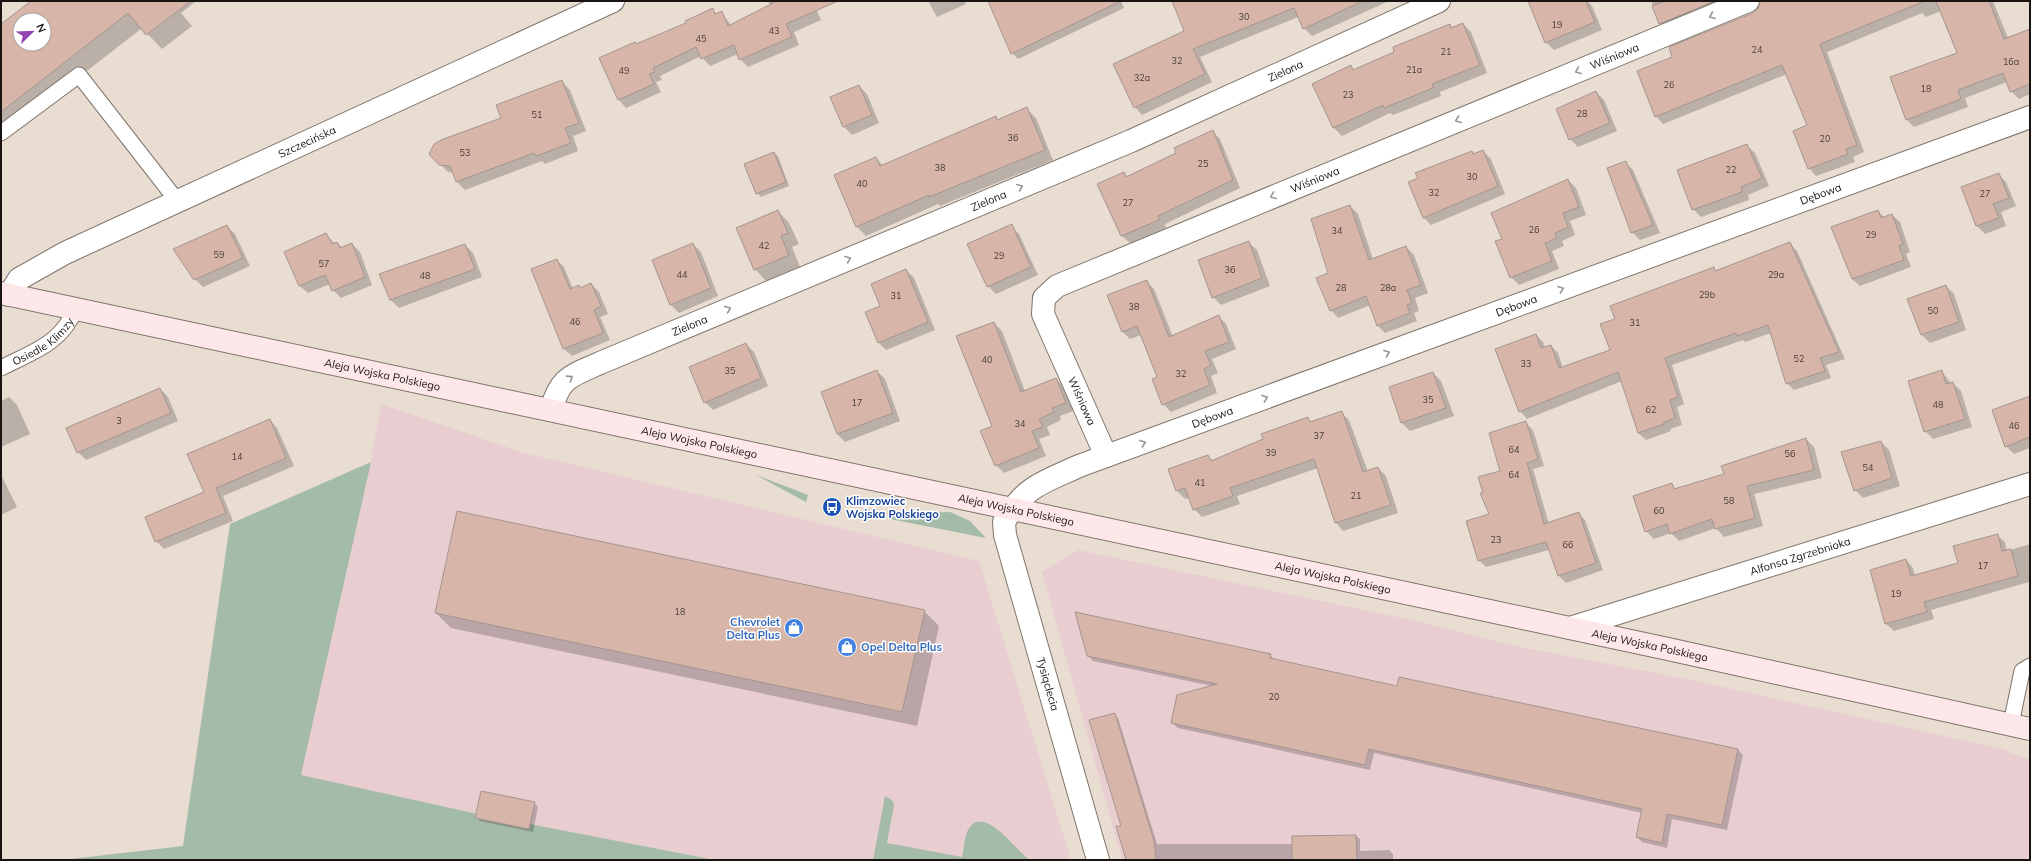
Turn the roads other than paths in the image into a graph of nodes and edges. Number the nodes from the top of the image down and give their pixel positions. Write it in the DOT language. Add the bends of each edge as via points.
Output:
graph roads {
  1 [pos="613,1"];
  2 [pos="1439,1"];
  3 [pos="1748,1"];
  4 [pos="2030,117"];
  5 [pos="1,133"];
  6 [pos="178,202"];
  7 [pos="5,294"];
  8 [pos="76,308"];
  9 [pos="1,368"];
  10 [pos="551,410"];
  11 [pos="1106,456"];
  12 [pos="2030,484"];
  13 [pos="1012,509"];
  14 [pos="1570,628"];
  15 [pos="2030,666"];
  16 [pos="2020,727"];
  17 [pos="1098,860"];
  1 -- 6 [label="street, Szczecińska"];
  10 -- 2 [label="street, Zielona, one-way" via="555,394 566,380 600,363 1131,141"];
  3 -- 11 [label="street, Wiśniowa, one-way" via="1057,286 1044,298 1043,314"];
  11 -- 4 [label="street, Dębowa, one-way"];
  5 -- 6 [label="lane" via="79,75"];
  6 -- 7 [label="street, Szczecińska" via="46,263 19,279"];
  7 -- 8 [label="main road, Aleja Wojska Polskiego"];
  8 -- 9 [label="lane, Osiedle Klimzy" via="70,323 54,339"];
  8 -- 10 [label="main road, Aleja Wojska Polskiego"];
  10 -- 13 [label="main road, Aleja Wojska Polskiego"];
  11 -- 13 [label="street, Dębowa" via="1032,488"];
  12 -- 14 [label="street, Alfonsa Zgrzebnioka"];
  13 -- 14 [label="main road, Aleja Wojska Polskiego"];
  13 -- 17 [label="street, Tysiąclecia" via="1004,522 1005,534"];
  14 -- 16 [label="main road, Aleja Wojska Polskiego"];
  15 -- 16 [label="lane" via="2022,671"];
}
